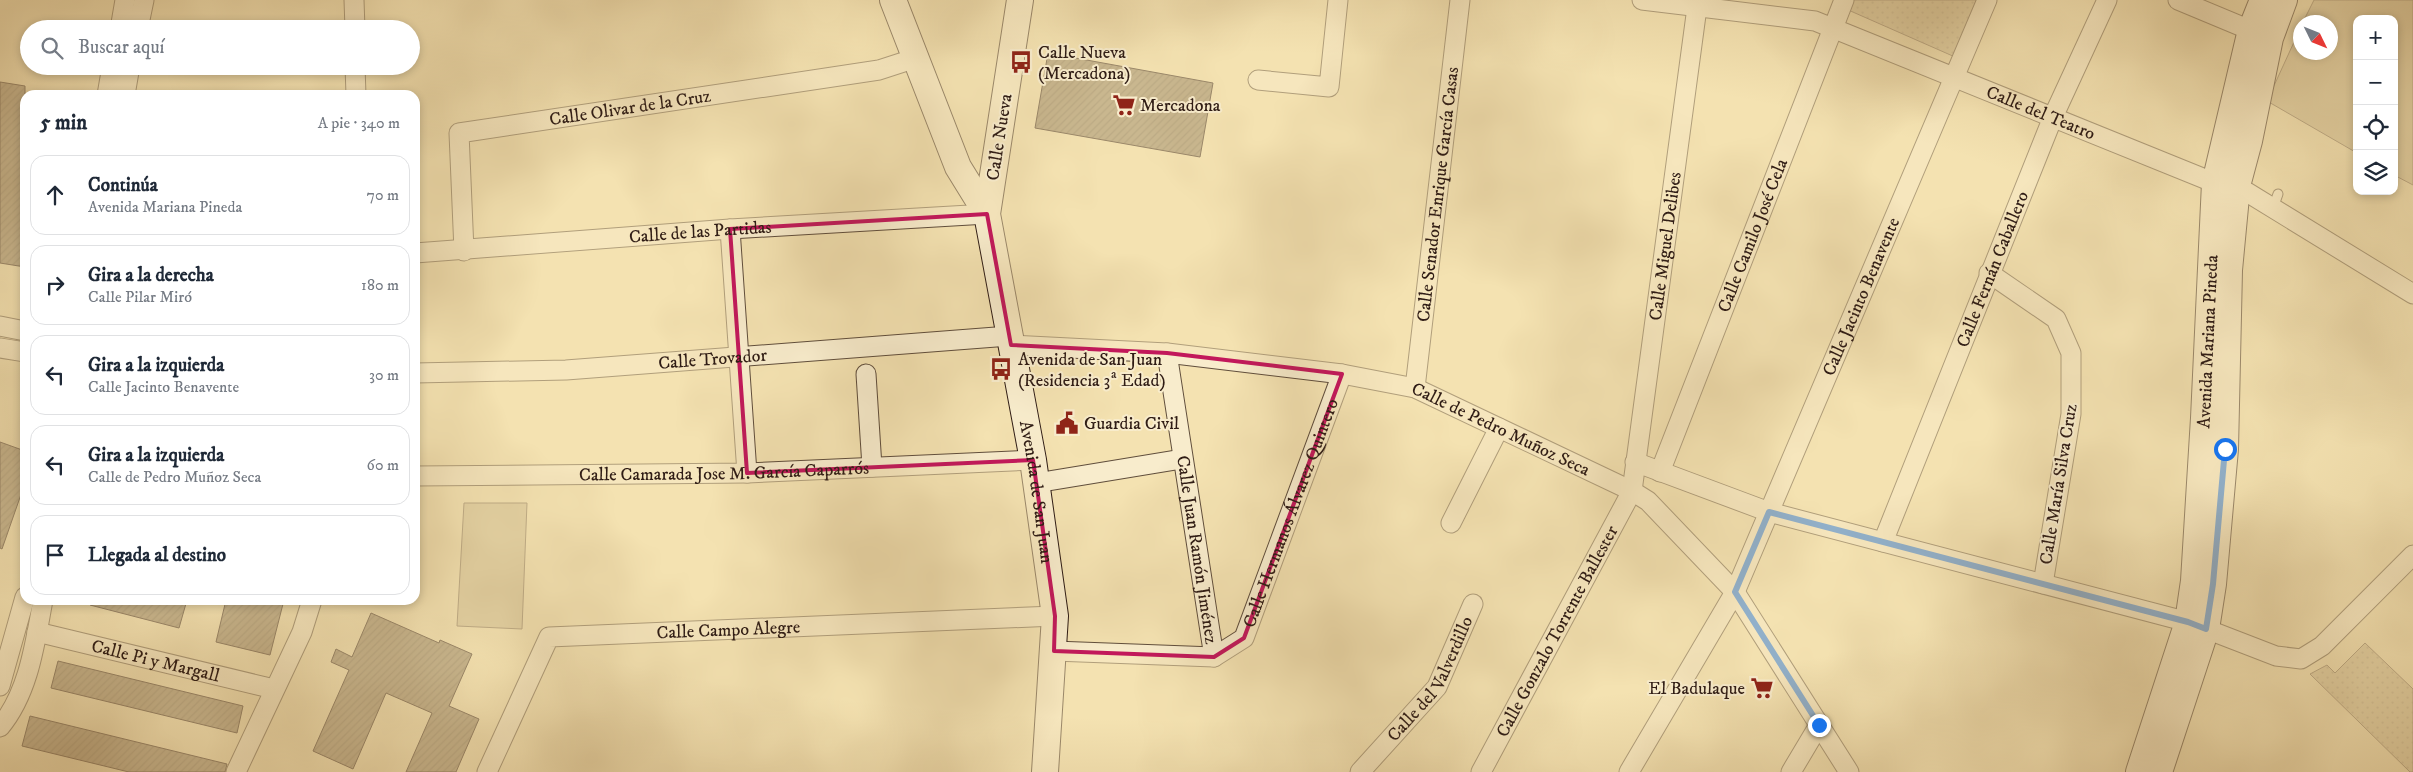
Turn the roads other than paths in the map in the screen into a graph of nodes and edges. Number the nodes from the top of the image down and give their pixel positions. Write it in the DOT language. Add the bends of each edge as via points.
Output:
graph roads {
  1 [pos="125,0"];
  2 [pos="144,0"];
  3 [pos="354,0"];
  4 [pos="893,0"];
  5 [pos="1020,0"];
  6 [pos="1338,0"];
  7 [pos="1460,0"];
  8 [pos="1642,0"];
  9 [pos="1844,0"];
  10 [pos="1987,0"];
  11 [pos="2107,0"];
  12 [pos="2178,0"];
  13 [pos="2263,0"];
  14 [pos="2284,0"];
  15 [pos="1697,3"];
  16 [pos="122,20"];
  17 [pos="140,20"];
  18 [pos="354,20"];
  19 [pos="1832,28"];
  20 [pos="2260,34"];
  21 [pos="916,58"];
  22 [pos="110,75"];
  23 [pos="128,75"];
  24 [pos="355,75"];
  25 [pos="1953,77"];
  26 [pos="1258,80"];
  27 [pos="108,90"];
  28 [pos="126,90"];
  29 [pos="356,90"];
  30 [pos="2053,117"];
  31 [pos="994,169"];
  32 [pos="966,180"];
  33 [pos="2226,185"];
  34 [pos="987,214"];
  35 [pos="730,229"];
  36 [pos="464,251"];
  37 [pos="420,253"];
  38 [pos="1989,273"];
  39 [pos="2413,294"];
  40 [pos="0,326"];
  41 [pos="20,329"];
  42 [pos="1010,341"];
  43 [pos="0,348"];
  44 [pos="20,351"];
  45 [pos="1167,352"];
  46 [pos="740,358"];
  47 [pos="420,373"];
  48 [pos="866,374"];
  49 [pos="1342,374"];
  50 [pos="1415,388"];
  51 [pos="1499,428"];
  52 [pos="1182,459"];
  53 [pos="1635,462"];
  54 [pos="872,467"];
  55 [pos="1034,471"];
  56 [pos="1660,472"];
  57 [pos="747,473"];
  58 [pos="420,476"];
  59 [pos="1632,491"];
  60 [pos="1769,512"];
  61 [pos="1451,523"];
  62 [pos="1883,542"];
  63 [pos="2413,555"];
  64 [pos="2043,584"];
  65 [pos="1735,592"];
  66 [pos="1473,604"];
  67 [pos="23,605"];
  68 [pos="42,605"];
  69 [pos="310,605"];
  70 [pos="1055,616"];
  71 [pos="2197,626"];
  72 [pos="37,632"];
  73 [pos="1054,651"];
  74 [pos="1214,656"];
  75 [pos="0,686"];
  76 [pos="274,689"];
  77 [pos="1819,725"];
  78 [pos="0,727"];
  79 [pos="236,772"];
  80 [pos="487,772"];
  81 [pos="1045,772"];
  82 [pos="1360,772"];
  83 [pos="1481,772"];
  84 [pos="1629,772"];
  85 [pos="1791,772"];
  86 [pos="1849,772"];
  87 [pos="2139,772"];
  88 [pos="2159,772"];
  1 -- 16 [label="street"];
  2 -- 17 [label="street"];
  3 -- 18 [label="street"];
  4 -- 21 [label="street"];
  5 -- 31 [label="street, Calle Nueva"];
  6 -- 26 [label="street" via="1329,87"];
  7 -- 50 [label="street, Calle Senador Enrique García Casas"];
  8 -- 15 [label="street, Calle del Teatro"];
  9 -- 19 [label="street, Calle Camilo José Cela"];
  10 -- 25 [label="street, Calle Jacinto Benavente"];
  11 -- 30 [label="street, Calle Fernán Caballero"];
  12 -- 20 [label="street"];
  13 -- 20 [label="street, Avenida Mariana Pineda"];
  14 -- 20 [label="street, Avenida Mariana Pineda"];
  15 -- 19 [label="street, Calle del Teatro" via="1815,21"];
  15 -- 53 [label="street, Calle Miguel Delibes"];
  19 -- 25 [label="street, Calle del Teatro"];
  19 -- 56 [label="street, Calle Camilo José Cela"];
  20 -- 33 [label="street, Avenida Mariana Pineda"];
  20 -- 33 [label="street, Avenida Mariana Pineda" via="2254,142"];
  21 -- 32 [label="street"];
  21 -- 36 [label="street, Calle Olivar de la Cruz" via="879,70 459,133"];
  22 -- 27 [label="street"];
  23 -- 28 [label="street"];
  24 -- 29 [label="street"];
  25 -- 30 [label="street, Calle del Teatro"];
  25 -- 60 [label="street, Calle Jacinto Benavente"];
  30 -- 33 [label="street, Calle del Teatro"];
  30 -- 38 [label="street, Calle Fernán Caballero"];
  31 -- 32 [label="street" via="979,171"];
  31 -- 34 [label="street, Calle Nueva"];
  32 -- 34 [label="street"];
  33 -- 39 [label="street, Calle del Teatro" via="2275,201"];
  33 -- 71 [label="street, Avenida Mariana Pineda" via="2229,270 2225,449 2213,584"];
  34 -- 35 [label="street, Calle de las Partidas"];
  34 -- 42 [label="street, Avenida de San Juan"];
  35 -- 36 [label="street, Calle de las Partidas"];
  35 -- 46 [label="street"];
  36 -- 37 [label="street, Calle de las Partidas"];
  38 -- 62 [label="street, Calle Fernán Caballero"];
  38 -- 64 [label="street, Calle María Silva Cruz" via="2056,319 2071,353 2071,414"];
  40 -- 41 [label="street"];
  42 -- 45 [label="street, Calle de Pedro Muñoz Seca"];
  42 -- 46 [label="street, Calle Trovador"];
  42 -- 55 [label="street, Avenida de San Juan"];
  43 -- 44 [label="street"];
  45 -- 49 [label="street, Calle de Pedro Muñoz Seca"];
  45 -- 52 [label="street, Calle Juan Ramón Jiménez"];
  46 -- 47 [label="street, Calle Trovador" via="566,370"];
  46 -- 57 [label="street"];
  48 -- 54 [label="street"];
  49 -- 50 [label="street, Calle de Pedro Muñoz Seca"];
  49 -- 74 [label="street, Calle Hermanos Álvarez Quintero" via="1244,638"];
  50 -- 51 [label="street, Calle de Pedro Muñoz Seca"];
  51 -- 59 [label="street, Calle de Pedro Muñoz Seca"];
  51 -- 61 [label="street"];
  52 -- 55 [label="street, Calle Camarada Jose M. García Caparrós"];
  52 -- 74 [label="street, Calle Juan Ramón Jiménez"];
  53 -- 56 [label="street"];
  53 -- 59 [label="street, Calle Miguel Delibes"];
  54 -- 55 [label="street, Calle Camarada Jose M. García Caparrós"];
  54 -- 57 [label="street, Calle Camarada Jose M. García Caparrós"];
  55 -- 70 [label="street, Avenida de San Juan"];
  56 -- 60 [label="street"];
  57 -- 58 [label="street, Calle Camarada Jose M. García Caparrós"];
  59 -- 65 [label="street, Calle de Pedro Muñoz Seca" via="1648,501"];
  59 -- 83 [label="street, Calle Gonzalo Torrente Ballester"];
  60 -- 62 [label="street"];
  60 -- 65 [label="street, Calle Jacinto Benavente"];
  62 -- 64 [label="street"];
  63 -- 71 [label="street" via="2322,646 2301,659 2276,656"];
  64 -- 71 [label="street"];
  65 -- 77 [label="street, Calle de Pedro Muñoz Seca"];
  65 -- 84 [label="street, Calle Jacinto Benavente"];
  66 -- 82 [label="street, Calle del Valverdillo" via="1437,687"];
  67 -- 75 [label="street"];
  68 -- 72 [label="street"];
  69 -- 76 [label="street" via="302,632"];
  70 -- 73 [label="street, Avenida de San Juan"];
  70 -- 80 [label="street, Calle Campo Alegre" via="549,637"];
  71 -- 87 [label="street, Avenida Mariana Pineda"];
  71 -- 88 [label="street, Avenida Mariana Pineda"];
  72 -- 76 [label="street, Calle Pi y Margall"];
  72 -- 78 [label="street" via="32,660 10,715"];
  73 -- 74 [label="street"];
  73 -- 81 [label="street, Avenida de San Juan"];
  76 -- 79 [label="street"];
  77 -- 85 [label="street"];
  77 -- 86 [label="street, Calle de Pedro Muñoz Seca"];
}
